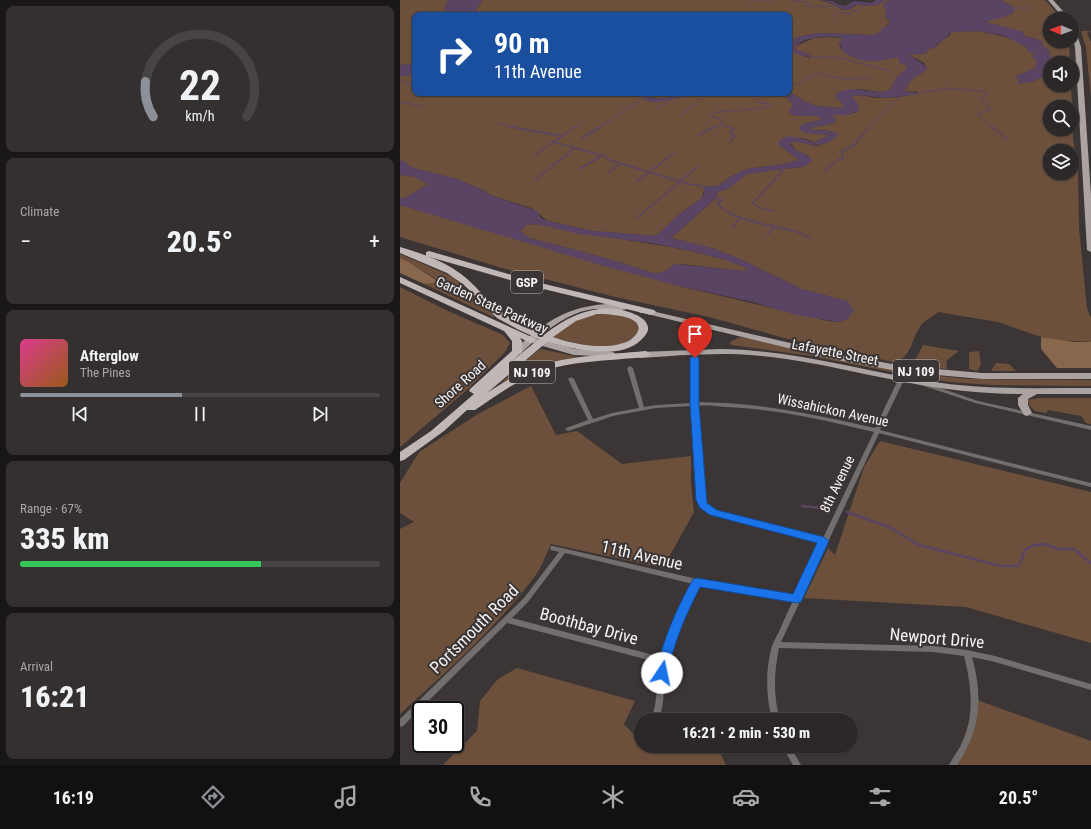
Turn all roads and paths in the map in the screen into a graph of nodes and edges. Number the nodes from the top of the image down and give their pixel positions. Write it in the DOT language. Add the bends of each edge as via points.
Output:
graph roads {
  1 [pos="1050,0"];
  2 [pos="1061,12"];
  3 [pos="1078,48"];
  4 [pos="400,245"];
  5 [pos="400,250"];
  6 [pos="1091,250"];
  7 [pos="400,280"];
  8 [pos="651,312"];
  9 [pos="507,329"];
  10 [pos="538,339"];
  11 [pos="695,351"];
  12 [pos="517,352"];
  13 [pos="646,354"];
  14 [pos="630,368"];
  15 [pos="1091,376"];
  16 [pos="571,379"];
  17 [pos="901,380"];
  18 [pos="921,383"];
  19 [pos="1035,391"];
  20 [pos="1091,391"];
  21 [pos="694,404"];
  22 [pos="642,408"];
  23 [pos="1027,413"];
  24 [pos="590,420"];
  25 [pos="1091,428"];
  26 [pos="568,429"];
  27 [pos="877,430"];
  28 [pos="435,432"];
  29 [pos="400,456"];
  30 [pos="1091,485"];
  31 [pos="824,541"];
  32 [pos="553,548"];
  33 [pos="563,551"];
  34 [pos="697,582"];
  35 [pos="797,599"];
  36 [pos="507,620"];
  37 [pos="776,645"];
  38 [pos="967,653"];
  39 [pos="664,661"];
  40 [pos="1091,687"];
  41 [pos="657,713"];
  42 [pos="774,713"];
  43 [pos="400,724"];
  44 [pos="790,753"];
  45 [pos="797,765"];
  46 [pos="953,765"];
  1 -- 2 [label="main road"];
  3 -- 6 [label="main road"];
  4 -- 8 [label="highway, Garden State Parkway / GSP" via="502,276"];
  5 -- 10 [label="highway" via="452,272 503,318"];
  7 -- 9 [label="highway, Garden State Parkway"];
  8 -- 10 [label="main road, NJ 109" via="614,306 584,308 558,318"];
  8 -- 15 [label="main road, Lafayette Street / NJ 109" via="822,353 903,369 982,376"];
  9 -- 10 [label="highway, Garden State Parkway"];
  9 -- 12 [label="highway" via="517,341"];
  10 -- 10 [label="highway" via="569,320 594,312 626,314 638,319 643,327 638,339 617,348 589,347"];
  10 -- 12 [label="main road, Shore Road / NJ 109"];
  10 -- 13 [label="main road, Garden State Parkway" via="582,353"];
  10 -- 28 [label="highway"];
  11 -- 13 [label="main road, Lafayette Street / NJ 109"];
  11 -- 17 [label="main road, Lafayette Street / NJ 109" via="781,356"];
  11 -- 21 [label="street"];
  12 -- 29 [label="highway, Shore Road / NJ 109"];
  13 -- 28 [label="highway, NJ 109" via="561,363 537,370"];
  14 -- 22 [label="street"];
  16 -- 24 [label="street"];
  17 -- 18 [label="main road, Lafayette Street / NJ 109"];
  17 -- 27 [label="street, 8th Avenue"];
  18 -- 19 [label="main road, Lafayette Street / NJ 109" via="981,390"];
  18 -- 23 [label="street" via="966,399"];
  19 -- 20 [label="main road, Lafayette Street / NJ 109"];
  19 -- 23 [label="main road" via="1023,398 1023,406"];
  21 -- 22 [label="street, Wissahickon Avenue"];
  21 -- 27 [label="street, Wissahickon Avenue" via="777,410"];
  21 -- 31 [label="street" via="701,500 708,509"];
  22 -- 24 [label="street, Wissahickon Avenue"];
  23 -- 25 [label="street"];
  24 -- 26 [label="street, Wissahickon Avenue"];
  27 -- 30 [label="street, Wissahickon Avenue"];
  27 -- 31 [label="street, 8th Avenue"];
  28 -- 29 [label="highway, Shore Road / NJ 109"];
  31 -- 35 [label="street, 8th Avenue"];
  32 -- 33 [label="street, 11th Avenue"];
  33 -- 34 [label="street, 11th Avenue"];
  33 -- 36 [label="street, Portsmouth Road" via="534,590"];
  34 -- 35 [label="street, 11th Avenue"];
  34 -- 39 [label="street" via="676,622"];
  35 -- 37 [label="street, 8th Avenue"];
  36 -- 39 [label="street, Boothbay Drive"];
  36 -- 43 [label="street, Portsmouth Road"];
  37 -- 38 [label="street, Newport Drive" via="933,649"];
  37 -- 42 [label="street, 8th Avenue" via="770,680"];
  38 -- 40 [label="street, Newport Drive"];
  38 -- 46 [label="street" via="973,672 976,703 969,735"];
  39 -- 41 [label="street"];
  44 -- 45 [label="street"];
}
